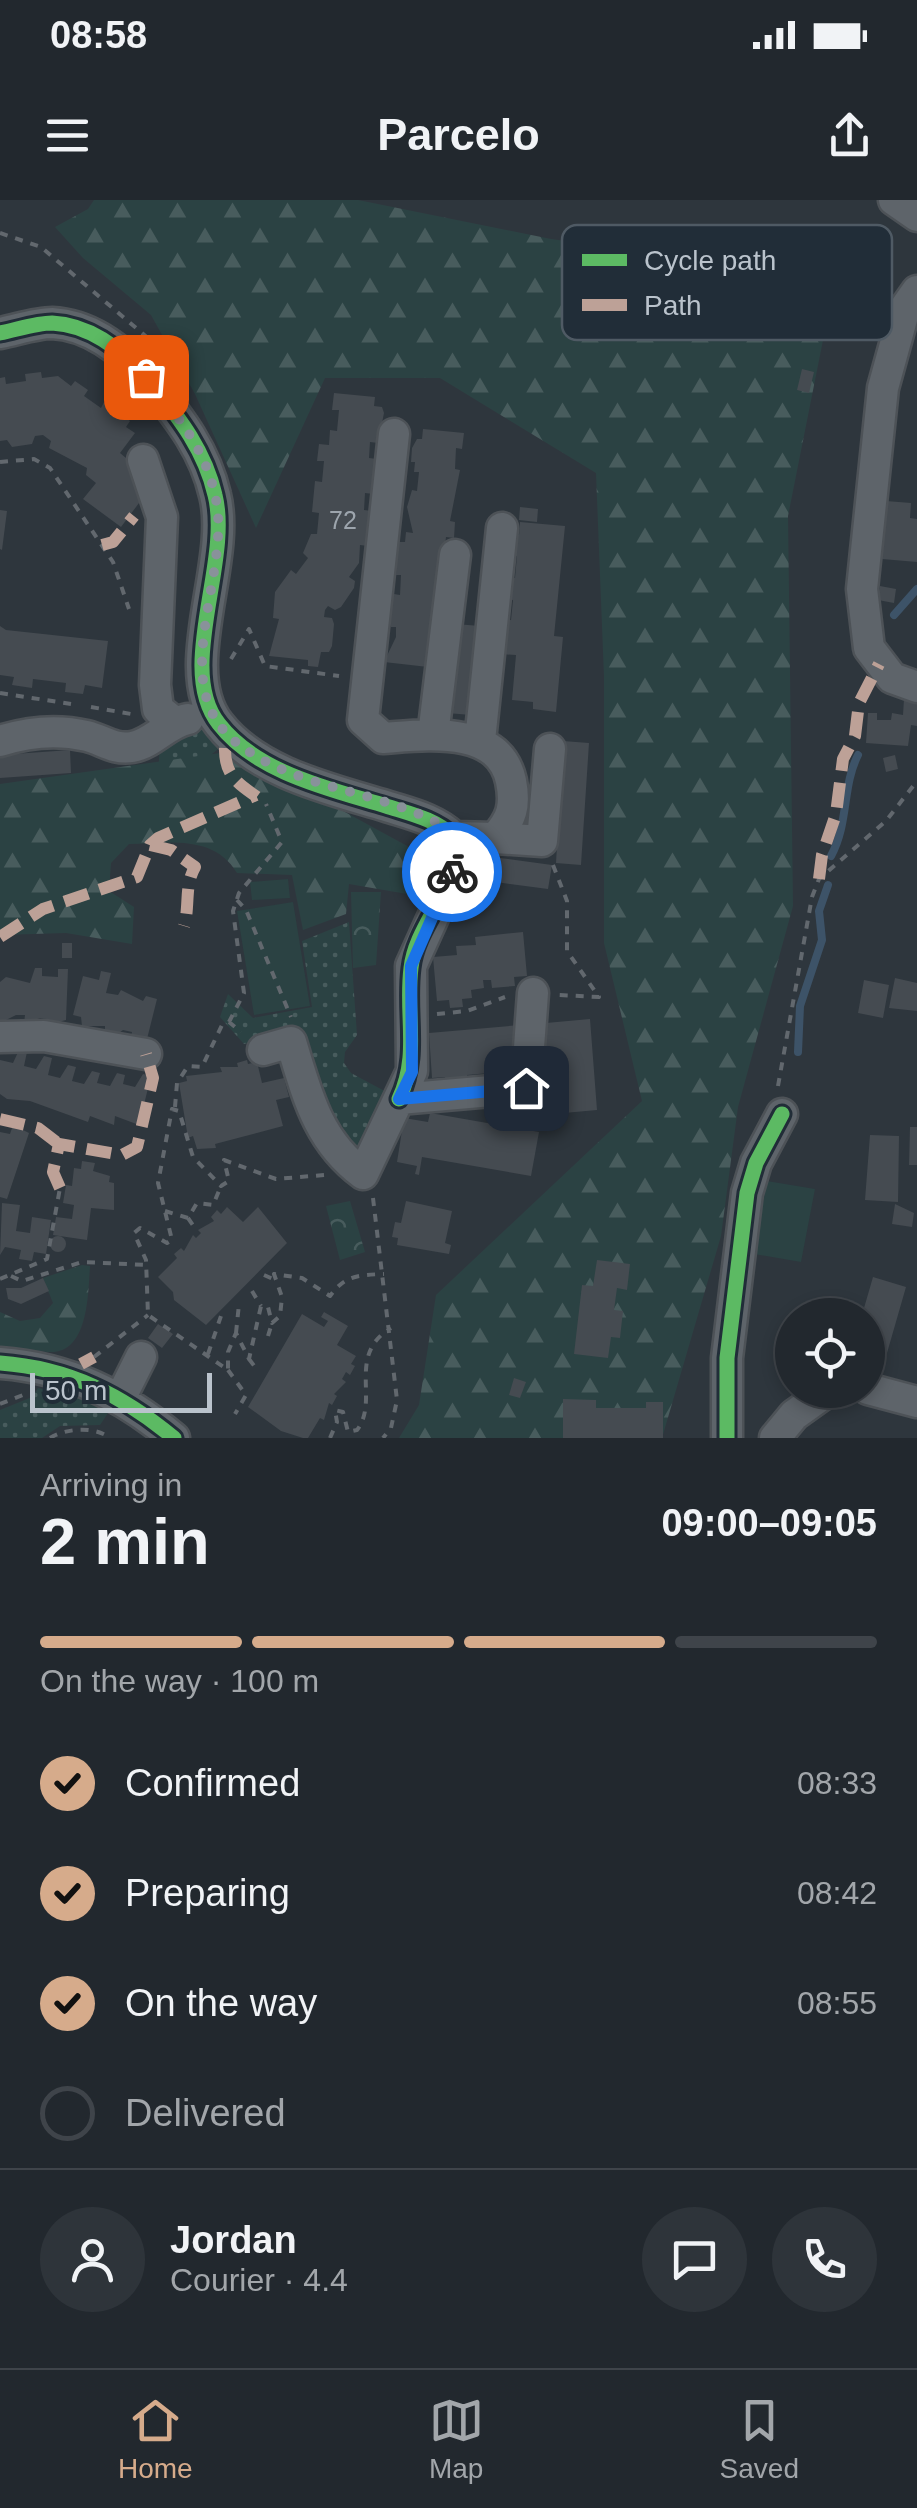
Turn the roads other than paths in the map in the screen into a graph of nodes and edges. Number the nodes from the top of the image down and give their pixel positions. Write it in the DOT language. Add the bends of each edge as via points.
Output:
graph roads {
  1 [pos="894,200"];
  2 [pos="917,216"];
  3 [pos="917,291"];
  4 [pos="0,333"];
  5 [pos="394,434"];
  6 [pos="143,460"];
  7 [pos="502,528"];
  8 [pos="456,555"];
  9 [pos="917,687"];
  10 [pos="211,714"];
  11 [pos="174,722"];
  12 [pos="432,735"];
  13 [pos="0,740"];
  14 [pos="480,741"];
  15 [pos="550,749"];
  16 [pos="454,837"];
  17 [pos="495,838"];
  18 [pos="532,993"];
  19 [pos="0,1037"];
  20 [pos="277,1046"];
  21 [pos="146,1054"];
  22 [pos="399,1099"];
  23 [pos="782,1114"];
  24 [pos="141,1357"];
  25 [pos="0,1363"];
  26 [pos="885,1393"];
  27 [pos="121,1397"];
  28 [pos="917,1402"];
  29 [pos="803,1408"];
  30 [pos="174,1438"];
  31 [pos="727,1438"];
  32 [pos="774,1438"];
  1 -- 2 [label="street"];
  3 -- 9 [label="street" via="888,363 862,589 869,648 892,678"];
  4 -- 10 [label="street" via="52,323 98,336 130,357 206,462 220,538 204,651"];
  5 -- 12 [label="street" via="362,720 383,738"];
  6 -- 11 [label="street" via="162,517 155,684 158,709"];
  7 -- 14 [label="street"];
  8 -- 12 [label="street"];
  10 -- 11 [label="street"];
  10 -- 16 [label="street" via="263,760 433,820"];
  11 -- 13 [label="street" via="136,747 30,732"];
  12 -- 14 [label="street"];
  14 -- 17 [label="street" via="507,765 514,799 510,820"];
  15 -- 17 [label="street" via="542,841"];
  16 -- 17 [label="street"];
  16 -- 22 [label="street" via="449,882 411,966 405,1016 412,1072"];
  18 -- 22 [label="street" via="526,1088"];
  19 -- 21 [label="street" via="44,1036"];
  20 -- 22 [label="street" via="314,1120 341,1158 363,1174"];
  23 -- 31 [label="street" via="747,1193 727,1358"];
  24 -- 27 [label="street"];
  25 -- 27 [label="street" via="57,1372"];
  26 -- 28 [label="street"];
  27 -- 30 [label="street"];
  29 -- 32 [label="street"];
}
